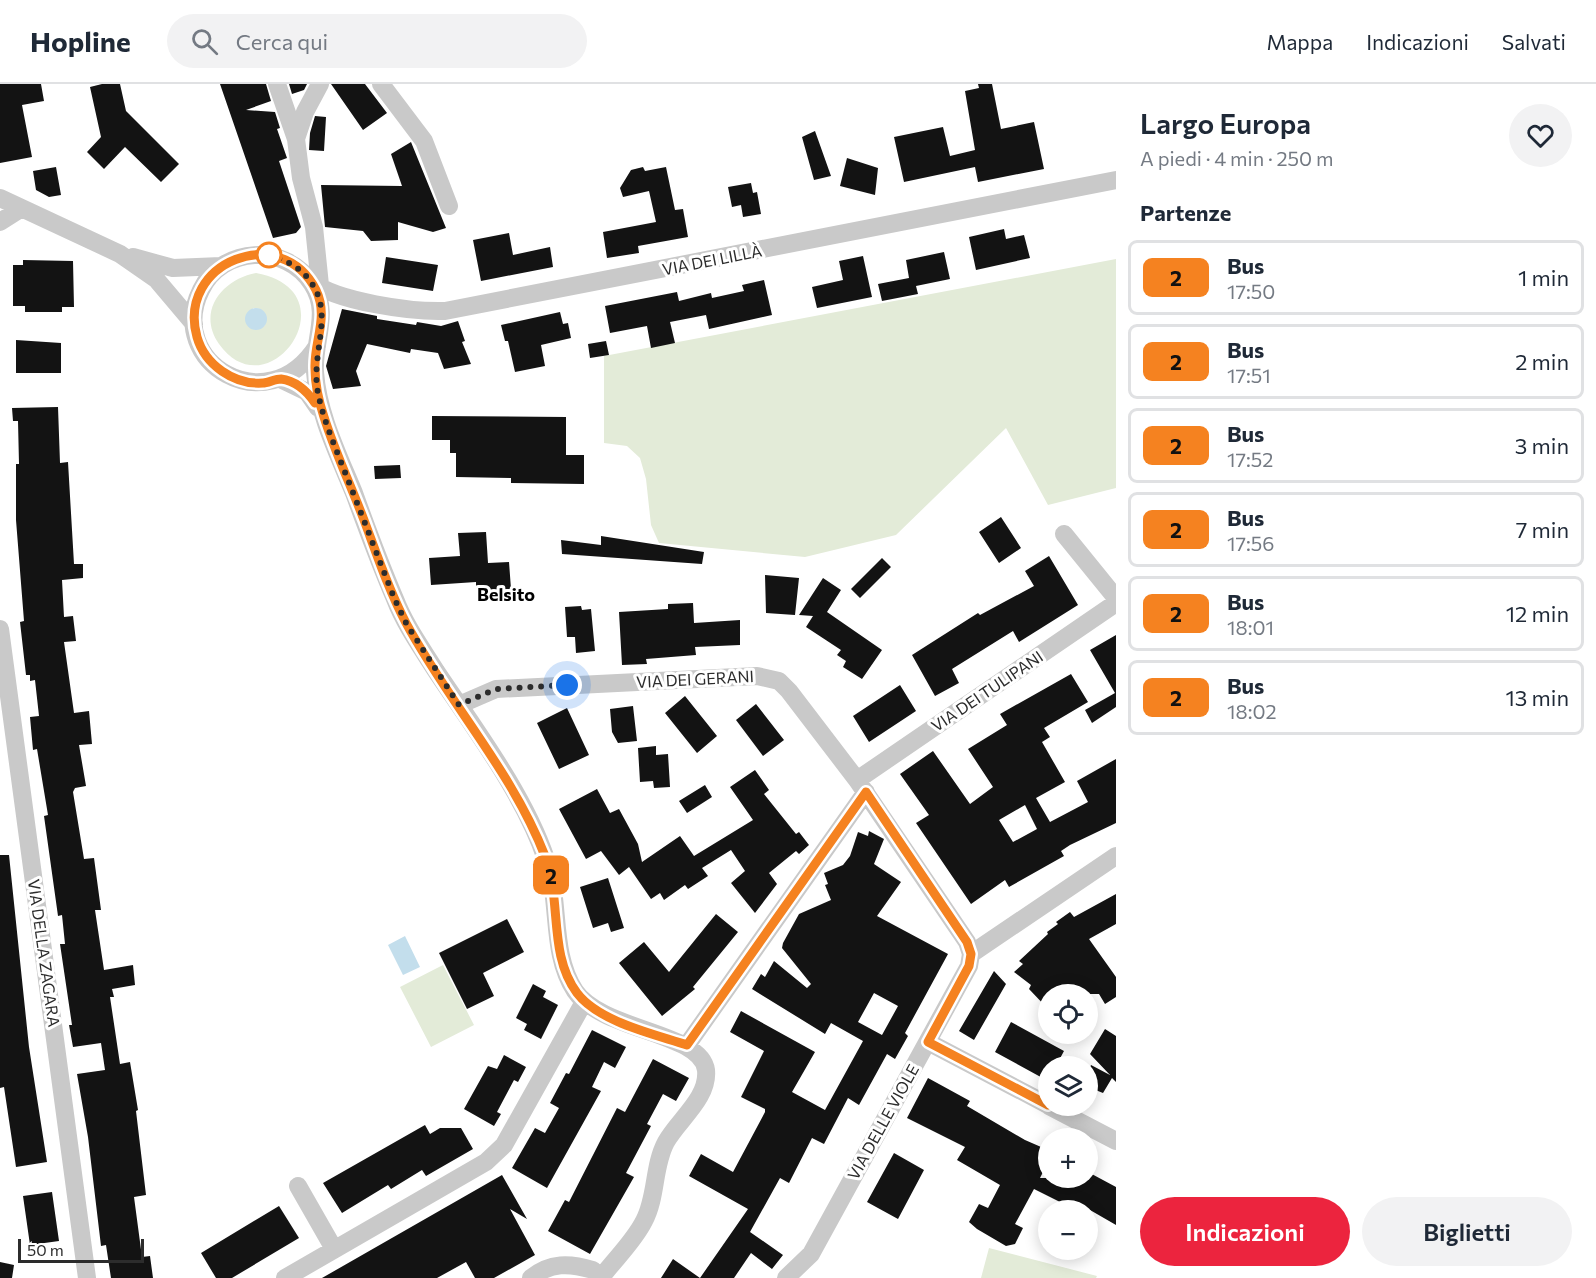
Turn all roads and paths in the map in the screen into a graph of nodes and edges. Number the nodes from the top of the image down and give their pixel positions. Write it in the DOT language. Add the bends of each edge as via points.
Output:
graph roads {
  1 [pos="277,84"];
  2 [pos="320,84"];
  3 [pos="381,84"];
  4 [pos="296,139"];
  5 [pos="1116,180"];
  6 [pos="0,198"];
  7 [pos="449,206"];
  8 [pos="22,208"];
  9 [pos="0,222"];
  10 [pos="120,254"];
  11 [pos="318,258"];
  12 [pos="221,266"];
  13 [pos="310,280"];
  14 [pos="194,324"];
  15 [pos="317,346"];
  16 [pos="280,379"];
  17 [pos="323,414"];
  18 [pos="1064,534"];
  19 [pos="1116,598"];
  20 [pos="1116,603"];
  21 [pos="0,629"];
  22 [pos="459,705"];
  23 [pos="862,786"];
  24 [pos="1116,856"];
  25 [pos="971,954"];
  26 [pos="584,1002"];
  27 [pos="928,1042"];
  28 [pos="687,1045"];
  29 [pos="1038,1099"];
  30 [pos="1069,1116"];
  31 [pos="1116,1141"];
  32 [pos="298,1186"];
  33 [pos="334,1249"];
  34 [pos="595,1275"];
  35 [pos="87,1278"];
  36 [pos="285,1278"];
  37 [pos="531,1278"];
  38 [pos="543,1278"];
  39 [pos="559,1278"];
  40 [pos="786,1278"];
  1 -- 4 [label="street"];
  2 -- 4 [label="street"];
  3 -- 7 [label="street" via="424,141"];
  4 -- 11 [label="street"];
  5 -- 13 [label="street, VIA DEI LILLÀ" via="446,311 416,310 339,296"];
  6 -- 8 [label="street"];
  8 -- 9 [label="street"];
  8 -- 10 [label="street"];
  10 -- 12 [label="street" via="173,268"];
  10 -- 14 [label="street" via="156,279"];
  11 -- 13 [label="street"];
  11 -- 13 [label="street" via="307,267"];
  12 -- 13 [label="street" via="252,254 269,255 285,260"];
  12 -- 14 [label="street" via="200,291"];
  13 -- 15 [label="street" via="322,309"];
  14 -- 16 [label="street" via="206,356 231,377 264,383"];
  15 -- 16 [label="street" via="295,372"];
  15 -- 17 [label="street" via="315,366"];
  16 -- 17 [label="street" via="307,392"];
  17 -- 22 [label="street" via="395,600"];
  18 -- 19 [label="street"];
  20 -- 23 [label="street, VIA DEI TULIPANI"];
  21 -- 35 [label="street, VIA DELLA ZAGARA"];
  22 -- 23 [label="street, VIA DEI GERANI" via="496,689 767,676 789,691"];
  22 -- 26 [label="street" via="502,772 546,857 566,971"];
  23 -- 25 [label="street, VIA DEI GERANI" via="967,942"];
  23 -- 28 [label="street, VIA DEI TULIPANI"];
  24 -- 25 [label="street"];
  25 -- 27 [label="street, VIA DELLE VIOLE" via="969,966"];
  26 -- 28 [label="street" via="629,1026"];
  26 -- 33 [label="street" via="504,1145 486,1162"];
  27 -- 29 [label="street"];
  27 -- 40 [label="street, VIA DELLE VIOLE" via="811,1254"];
  28 -- 34 [label="street" via="704,1063 703,1088 666,1142 645,1220"];
  30 -- 31 [label="street"];
  32 -- 33 [label="street"];
  33 -- 36 [label="street"];
  34 -- 37 [label="street" via="558,1265 540,1270"];
  38 -- 39 [label="street"];
}
